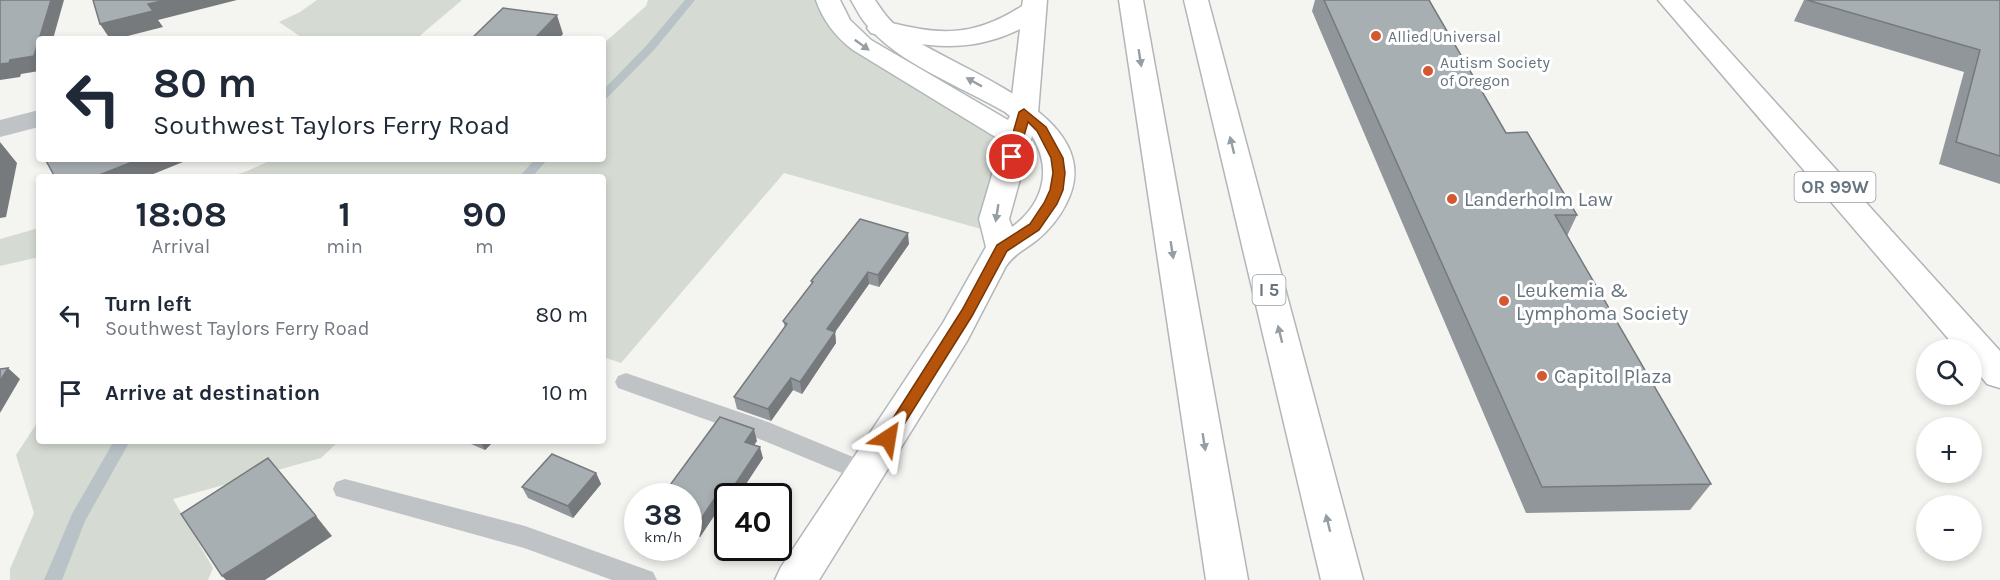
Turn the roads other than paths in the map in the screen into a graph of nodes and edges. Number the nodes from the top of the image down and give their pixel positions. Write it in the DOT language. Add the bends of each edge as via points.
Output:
graph roads {
  1 [pos="828,0"];
  2 [pos="863,0"];
  3 [pos="1131,0"];
  4 [pos="1196,0"];
  5 [pos="1670,0"];
  6 [pos="1035,4"];
  7 [pos="880,28"];
  8 [pos="36,119"];
  9 [pos="1021,125"];
  10 [pos="0,129"];
  11 [pos="1002,248"];
  12 [pos="2000,374"];
  13 [pos="627,382"];
  14 [pos="866,473"];
  15 [pos="345,489"];
  16 [pos="644,580"];
  17 [pos="796,580"];
  18 [pos="1227,580"];
  19 [pos="1342,580"];
  1 -- 9 [label="main road, one-way" via="836,21 862,45"];
  2 -- 7 [label="main road"];
  3 -- 18 [label="main road, one-way"];
  19 -- 4 [label="main road, I 5, one-way"];
  5 -- 12 [label="main road, OR 99W"];
  6 -- 7 [label="main road" via="997,33 968,38 942,40"];
  6 -- 9 [label="main road"];
  9 -- 7 [label="main road, one-way" via="995,94"];
  8 -- 10 [label="street"];
  9 -- 11 [label="main road, one-way" via="994,219"];
  9 -- 11 [label="main road" via="1042,129 1057,158 1059,173 1050,204 1035,227"];
  11 -- 14 [label="main road" via="945,350"];
  13 -- 14 [label="lane" via="760,429"];
  14 -- 17 [label="main road"];
  15 -- 16 [label="lane" via="525,537"];
}
